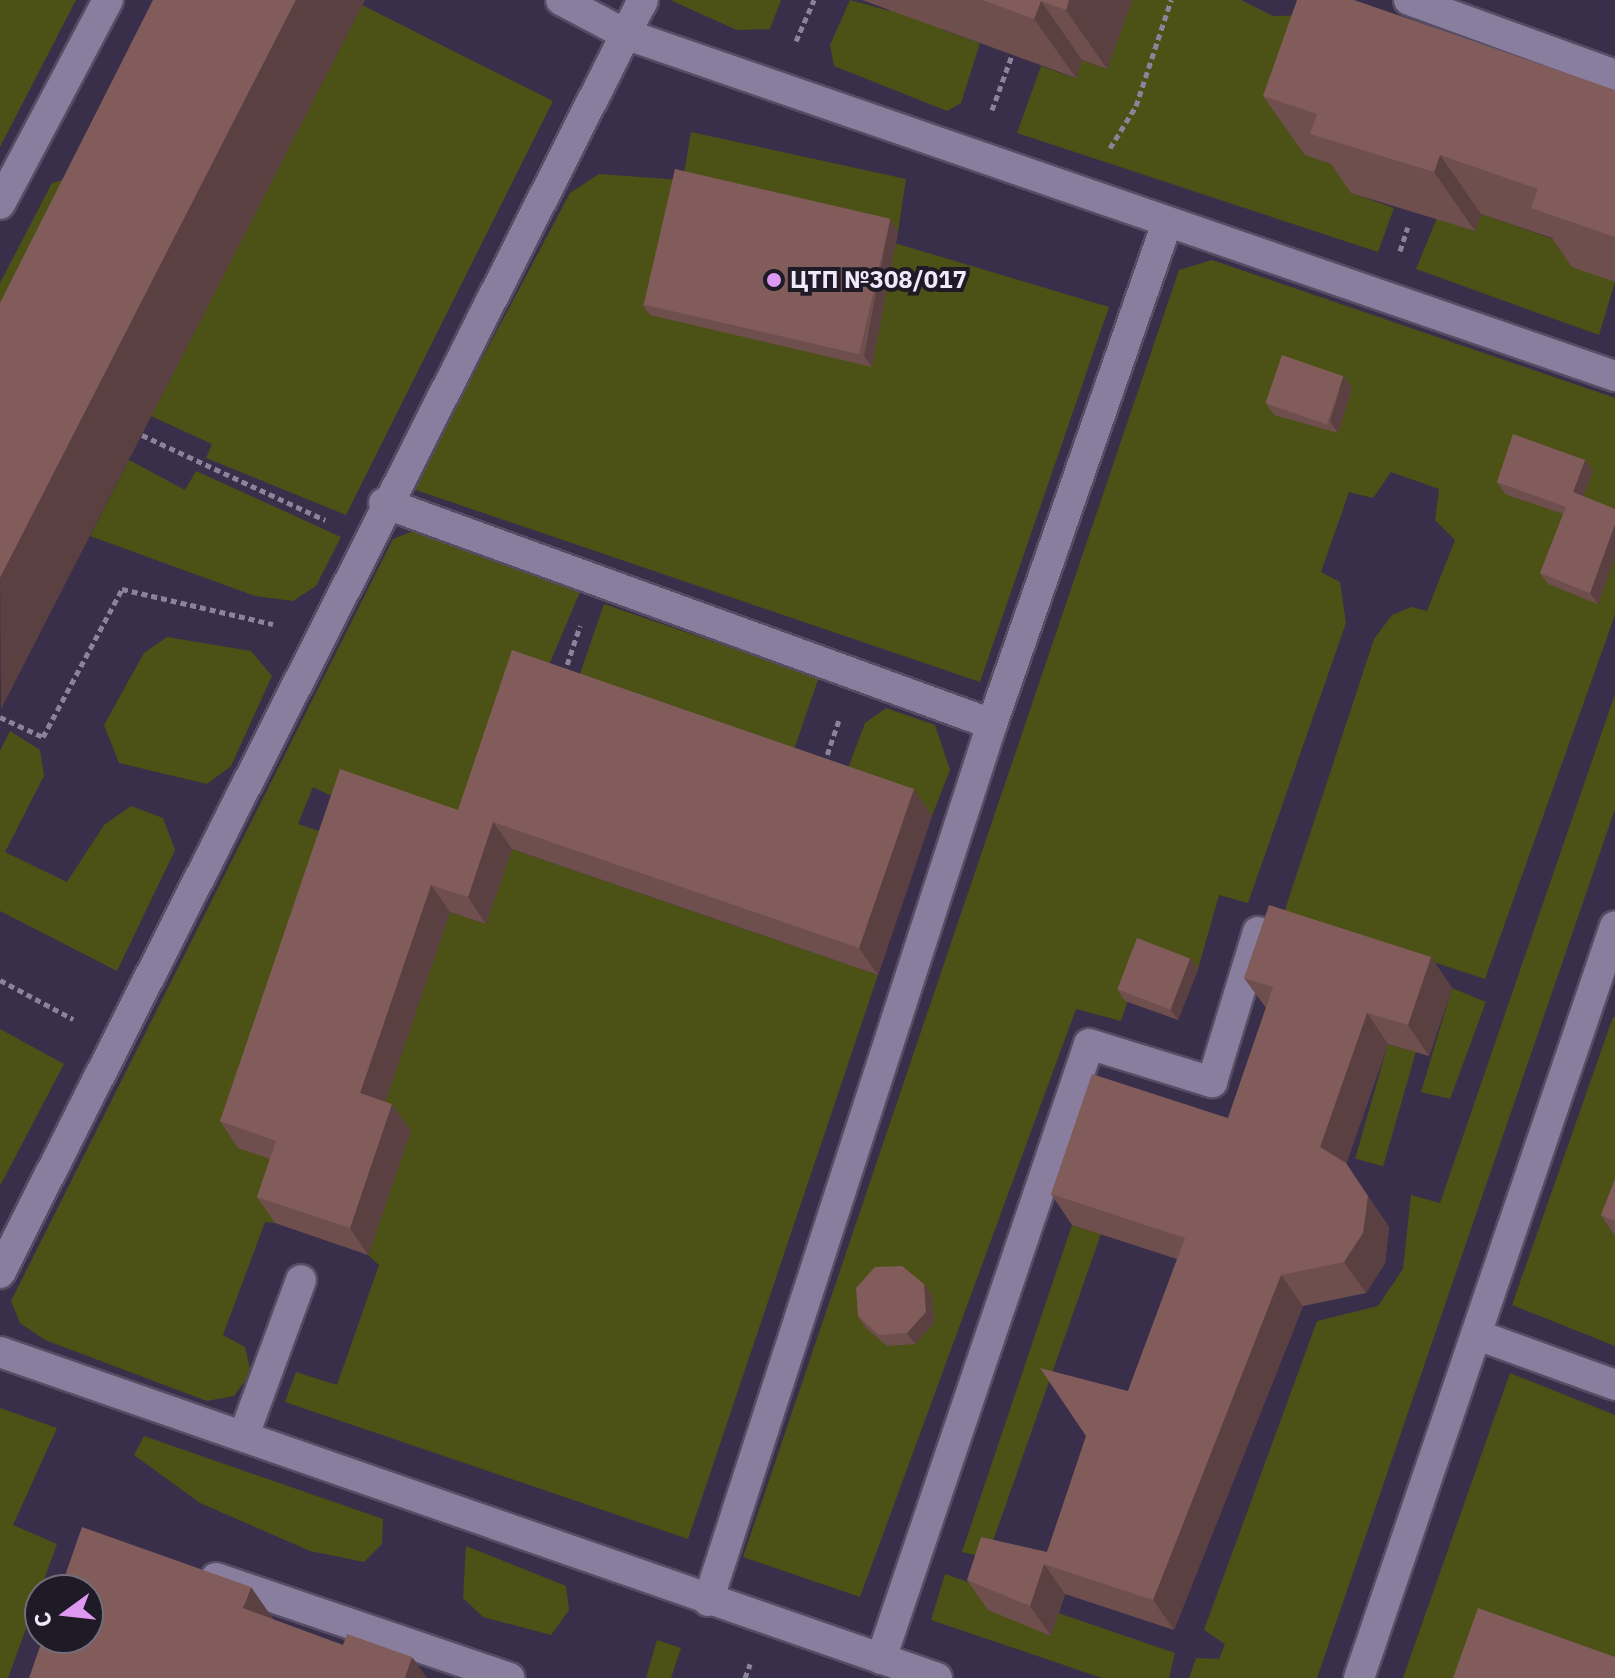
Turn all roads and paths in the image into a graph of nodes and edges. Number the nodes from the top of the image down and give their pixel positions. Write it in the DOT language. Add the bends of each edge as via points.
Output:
graph roads {
  1 [pos="108,0"];
  2 [pos="561,0"];
  3 [pos="643,0"];
  4 [pos="1171,0"];
  5 [pos="1409,0"];
  6 [pos="625,34"];
  7 [pos="1615,75"];
  8 [pos="1082,194"];
  9 [pos="0,204"];
  10 [pos="1167,223"];
  11 [pos="1615,376"];
  12 [pos="142,435"];
  13 [pos="384,503"];
  14 [pos="366,539"];
  15 [pos="595,580"];
  16 [pos="317,634"];
  17 [pos="854,674"];
  18 [pos="560,687"];
  19 [pos="1,719"];
  20 [pos="992,724"];
  21 [pos="820,777"];
  22 [pos="1615,926"];
  23 [pos="1258,932"];
  24 [pos="0,980"];
  25 [pos="116,1043"];
  26 [pos="0,1273"];
  27 [pos="301,1280"];
  28 [pos="1480,1336"];
  29 [pos="0,1352"];
  30 [pos="1615,1385"];
  31 [pos="244,1435"];
  32 [pos="180,1566"];
  33 [pos="708,1601"];
  34 [pos="881,1659"];
  35 [pos="509,1678"];
  36 [pos="937,1678"];
  37 [pos="1359,1678"];
  1 -- 9 [label="lane"];
  2 -- 6 [label="lane"];
  3 -- 6 [label="lane"];
  4 -- 8 [label="path" via="1136,106"];
  5 -- 7 [label="lane"];
  6 -- 8 [label="lane"];
  6 -- 13 [label="lane"];
  8 -- 10 [label="lane"];
  10 -- 11 [label="lane"];
  10 -- 20 [label="lane"];
  12 -- 14 [label="path"];
  13 -- 14 [label="lane"];
  13 -- 15 [label="lane"];
  14 -- 16 [label="lane"];
  15 -- 17 [label="lane"];
  15 -- 18 [label="path"];
  16 -- 19 [label="path" via="122,589 43,737"];
  16 -- 25 [label="lane"];
  17 -- 20 [label="lane"];
  17 -- 21 [label="path"];
  20 -- 33 [label="lane"];
  22 -- 28 [label="lane"];
  23 -- 34 [label="lane" via="1212,1082 1089,1044"];
  24 -- 25 [label="path"];
  25 -- 26 [label="lane"];
  27 -- 31 [label="lane"];
  28 -- 30 [label="lane"];
  28 -- 37 [label="lane"];
  29 -- 31 [label="lane"];
  31 -- 33 [label="lane"];
  32 -- 35 [label="lane"];
  33 -- 34 [label="lane"];
  34 -- 36 [label="lane"];
}
